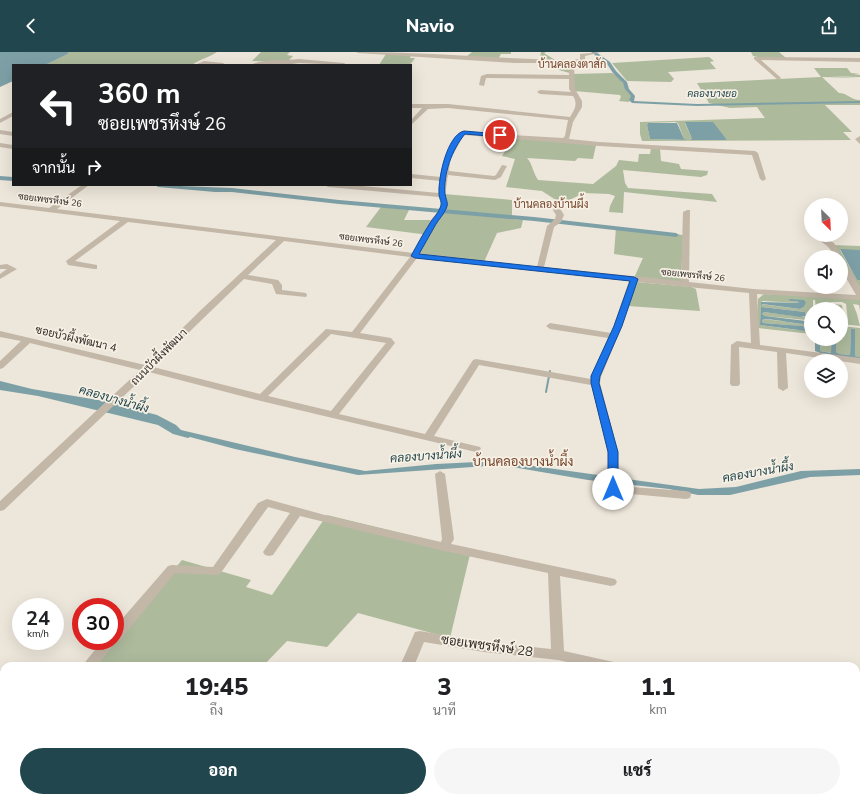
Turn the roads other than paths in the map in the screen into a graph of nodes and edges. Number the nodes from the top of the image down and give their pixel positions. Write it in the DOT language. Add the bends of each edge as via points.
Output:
graph roads {
  1 [pos="358,52"];
  2 [pos="600,52"];
  3 [pos="750,52"];
  4 [pos="758,58"];
  5 [pos="860,60"];
  6 [pos="514,61"];
  7 [pos="571,62"];
  8 [pos="201,64"];
  9 [pos="214,64"];
  10 [pos="258,64"];
  11 [pos="333,64"];
  12 [pos="515,77"];
  13 [pos="571,77"];
  14 [pos="778,78"];
  15 [pos="482,85"];
  16 [pos="540,92"];
  17 [pos="574,94"];
  18 [pos="412,106"];
  19 [pos="426,107"];
  20 [pos="12,115"];
  21 [pos="572,119"];
  22 [pos="0,121"];
  23 [pos="412,122"];
  24 [pos="0,132"];
  25 [pos="12,134"];
  26 [pos="860,138"];
  27 [pos="564,140"];
  28 [pos="860,142"];
  29 [pos="0,145"];
  30 [pos="12,147"];
  31 [pos="504,166"];
  32 [pos="412,176"];
  33 [pos="444,176"];
  34 [pos="763,179"];
  35 [pos="85,186"];
  36 [pos="344,186"];
  37 [pos="402,186"];
  38 [pos="442,192"];
  39 [pos="0,204"];
  40 [pos="559,204"];
  41 [pos="52,210"];
  42 [pos="687,212"];
  43 [pos="127,219"];
  44 [pos="282,239"];
  45 [pos="825,242"];
  46 [pos="834,250"];
  47 [pos="415,256"];
  48 [pos="94,266"];
  49 [pos="0,267"];
  50 [pos="540,269"];
  51 [pos="848,275"];
  52 [pos="242,276"];
  53 [pos="0,277"];
  54 [pos="634,279"];
  55 [pos="685,284"];
  56 [pos="754,291"];
  57 [pos="303,295"];
  58 [pos="860,296"];
  59 [pos="550,326"];
  60 [pos="0,334"];
  61 [pos="354,335"];
  62 [pos="613,336"];
  63 [pos="28,340"];
  64 [pos="756,346"];
  65 [pos="781,349"];
  66 [pos="807,354"];
  67 [pos="848,360"];
  68 [pos="860,361"];
  69 [pos="0,366"];
  70 [pos="147,369"];
  71 [pos="595,383"];
  72 [pos="735,384"];
  73 [pos="783,388"];
  74 [pos="261,398"];
  75 [pos="333,415"];
  76 [pos="428,438"];
  77 [pos="476,449"];
  78 [pos="440,474"];
  79 [pos="686,495"];
  80 [pos="0,507"];
  81 [pos="297,511"];
  82 [pos="444,547"];
  83 [pos="269,552"];
  84 [pos="554,570"];
  85 [pos="612,582"];
  86 [pos="124,625"];
  87 [pos="102,650"];
  88 [pos="558,655"];
  89 [pos="92,662"];
  90 [pos="409,662"];
  91 [pos="590,662"];
  1 -- 6 [label="street"];
  2 -- 7 [label="street" via="582,55 584,60"];
  3 -- 4 [label="street"];
  4 -- 5 [label="street"];
  4 -- 14 [label="street" via="756,60"];
  6 -- 7 [label="street"];
  6 -- 12 [label="street"];
  7 -- 13 [label="street"];
  8 -- 9 [label="street"];
  10 -- 11 [label="street" via="299,61"];
  12 -- 13 [label="street"];
  12 -- 15 [label="street" via="484,77"];
  13 -- 17 [label="street"];
  16 -- 17 [label="street"];
  17 -- 21 [label="street" via="579,101 579,107"];
  18 -- 19 [label="street"];
  19 -- 21 [label="street" via="448,106"];
  19 -- 23 [label="street"];
  20 -- 22 [label="street"];
  21 -- 27 [label="street" via="568,126 568,137"];
  24 -- 25 [label="street"];
  26 -- 28 [label="street"];
  27 -- 33 [label="street" via="464,132 447,160"];
  27 -- 34 [label="street" via="755,153"];
  29 -- 30 [label="street"];
  31 -- 33 [label="street" via="495,178"];
  32 -- 33 [label="street"];
  33 -- 38 [label="street"];
  35 -- 41 [label="street"];
  36 -- 38 [label="street"];
  37 -- 38 [label="street"];
  38 -- 47 [label="street" via="445,201 442,210"];
  39 -- 41 [label="street, ซอยเพชรหึงษ์ 26"];
  40 -- 50 [label="street" via="557,210 560,215 551,226"];
  41 -- 43 [label="street, ซอยเพชรหึงษ์ 26"];
  42 -- 55 [label="street"];
  43 -- 44 [label="street, ซอยเพชรหึงษ์ 26"];
  43 -- 48 [label="street" via="70,261"];
  44 -- 47 [label="street, ซอยเพชรหึงษ์ 26"];
  44 -- 52 [label="street, ถนนบัวผึ้งพัฒนา"];
  45 -- 46 [label="street"];
  47 -- 50 [label="street, ซอยเพชรหึงษ์ 26"];
  47 -- 61 [label="street"];
  49 -- 53 [label="street" via="13,269"];
  50 -- 54 [label="street, ซอยเพชรหึงษ์ 26"];
  51 -- 58 [label="street"];
  52 -- 57 [label="street" via="275,282 279,292"];
  52 -- 70 [label="street, ถนนบัวผึ้งพัฒนา"];
  54 -- 55 [label="street, ซอยเพชรหึงษ์ 26"];
  54 -- 62 [label="street"];
  55 -- 56 [label="street, ซอยเพชรหึงษ์ 26"];
  56 -- 58 [label="street, ซอยเพชรหึงษ์ 26"];
  56 -- 64 [label="street"];
  59 -- 62 [label="street"];
  60 -- 63 [label="street, ซอยบัวผึ้งพัฒนา 4"];
  61 -- 74 [label="street" via="329,331"];
  61 -- 75 [label="street" via="388,340 391,343"];
  62 -- 71 [label="street"];
  63 -- 69 [label="street"];
  63 -- 70 [label="street, ซอยบัวผึ้งพัฒนา 4"];
  64 -- 65 [label="street"];
  64 -- 72 [label="street" via="735,345"];
  65 -- 66 [label="street"];
  65 -- 73 [label="street"];
  67 -- 68 [label="street"];
  70 -- 74 [label="street, ซอยบัวผึ้งพัฒนา 4"];
  70 -- 80 [label="street, ถนนบัวผึ้งพัฒนา"];
  71 -- 76 [label="street" via="476,362"];
  71 -- 79 [label="street" via="613,452 613,489"];
  74 -- 75 [label="street, ซอยบัวผึ้งพัฒนา 4"];
  75 -- 76 [label="street, ซอยบัวผึ้งพัฒนา 4"];
  76 -- 77 [label="street, ซอยบัวผึ้งพัฒนา 4"];
  78 -- 82 [label="street" via="448,539"];
  81 -- 82 [label="street"];
  81 -- 83 [label="street"];
  81 -- 86 [label="street" via="267,503 262,506 216,571 172,569"];
  82 -- 84 [label="street"];
  84 -- 85 [label="street"];
  84 -- 88 [label="street"];
  87 -- 89 [label="street"];
  88 -- 90 [label="street, ซอยเพชรหึงษ์ 28" via="484,647 420,636"];
  88 -- 91 [label="street, ซอยเพชรหึงษ์ 28"];
}
